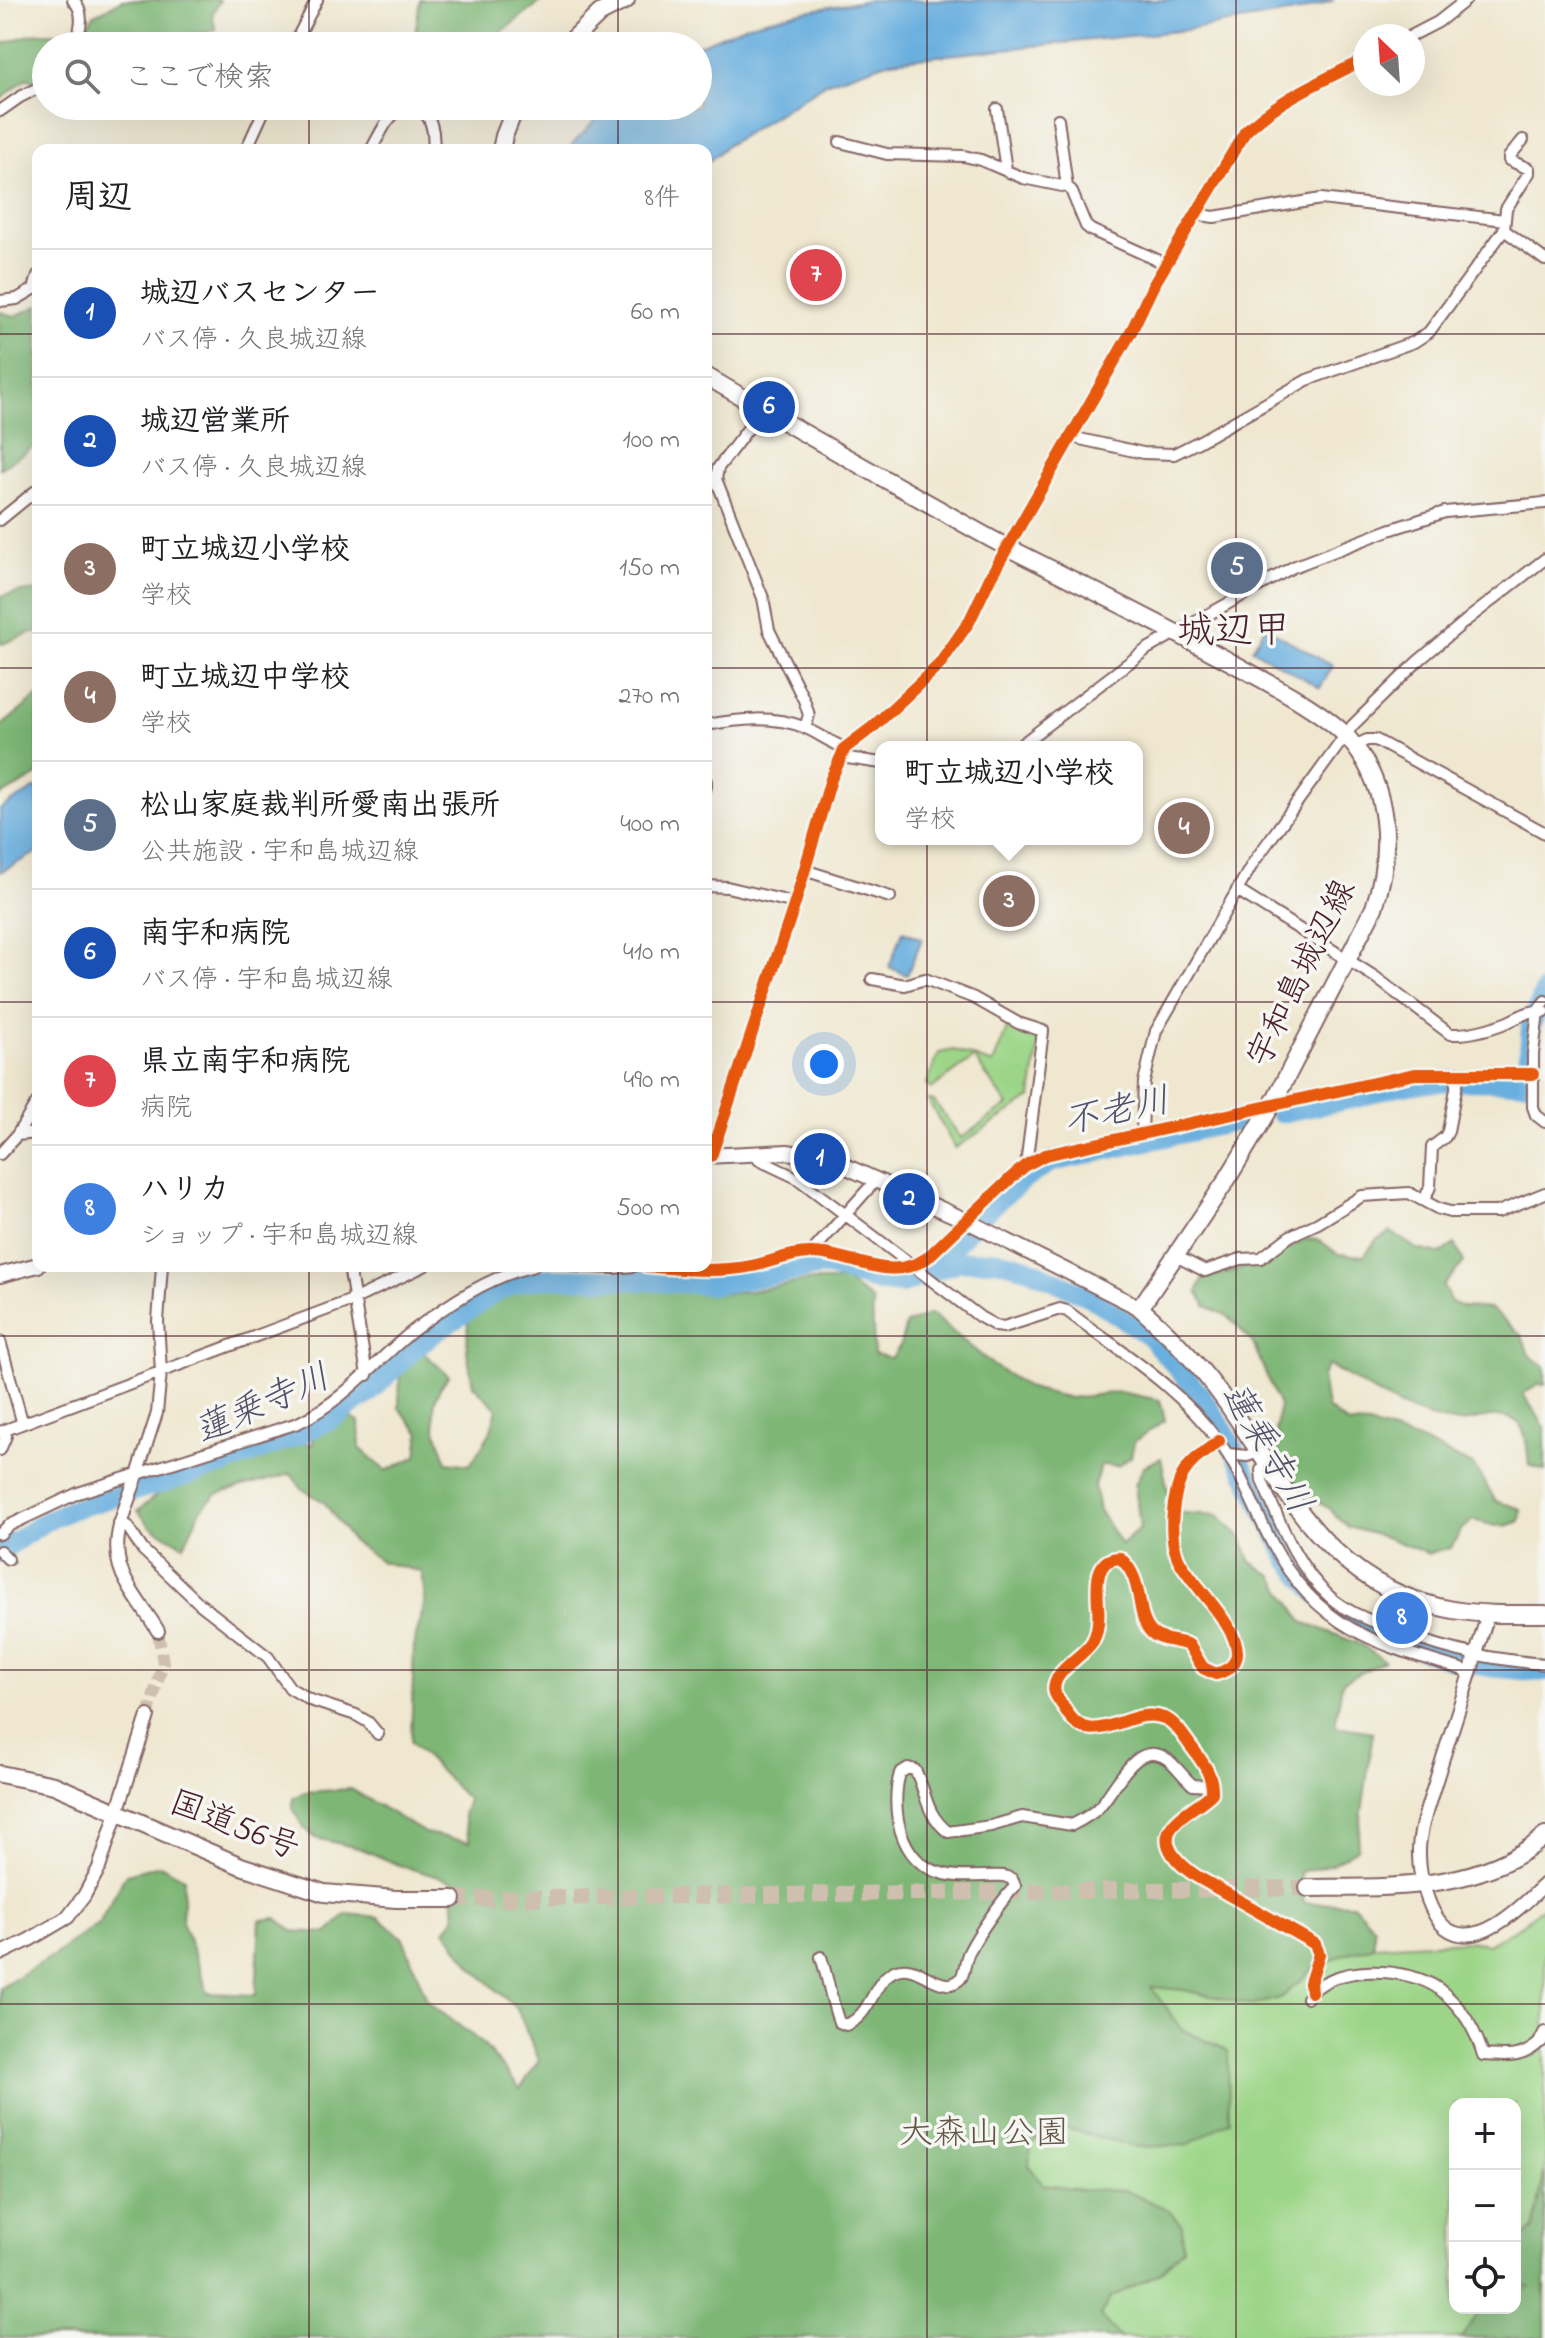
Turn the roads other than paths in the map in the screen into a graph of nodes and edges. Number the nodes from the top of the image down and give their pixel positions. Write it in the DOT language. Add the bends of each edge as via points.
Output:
graph roads {
  1 [pos="73,0"];
  2 [pos="317,0"];
  3 [pos="626,0"];
  4 [pos="1466,0"];
  5 [pos="1425,29"];
  6 [pos="79,32"];
  7 [pos="300,32"];
  8 [pos="580,32"];
  9 [pos="1353,65"];
  10 [pos="32,91"];
  11 [pos="997,109"];
  12 [pos="0,111"];
  13 [pos="1058,119"];
  14 [pos="260,120"];
  15 [pos="388,120"];
  16 [pos="430,120"];
  17 [pos="510,120"];
  18 [pos="1523,140"];
  19 [pos="840,142"];
  20 [pos="249,144"];
  21 [pos="374,144"];
  22 [pos="433,144"];
  23 [pos="502,144"];
  24 [pos="1006,170"];
  25 [pos="1067,187"];
  26 [pos="1195,214"];
  27 [pos="1504,225"];
  28 [pos="1545,260"];
  29 [pos="1166,264"];
  30 [pos="32,290"];
  31 [pos="0,301"];
  32 [pos="712,379"];
  33 [pos="763,409"];
  34 [pos="1071,437"];
  35 [pos="32,494"];
  36 [pos="1545,503"];
  37 [pos="0,520"];
  38 [pos="1007,547"];
  39 [pos="1545,559"];
  40 [pos="1175,632"];
  41 [pos="712,724"];
  42 [pos="805,728"];
  43 [pos="1350,740"];
  44 [pos="1026,741"];
  45 [pos="843,753"];
  46 [pos="875,761"];
  47 [pos="1545,833"];
  48 [pos="804,870"];
  49 [pos="712,886"];
  50 [pos="1237,890"];
  51 [pos="890,897"];
  52 [pos="795,903"];
  53 [pos="1349,960"];
  54 [pos="872,979"];
  55 [pos="1543,1008"];
  56 [pos="1459,1073"];
  57 [pos="1533,1074"];
  58 [pos="1272,1105"];
  59 [pos="32,1111"];
  60 [pos="1545,1122"];
  61 [pos="1142,1133"];
  62 [pos="32,1134"];
  63 [pos="17,1135"];
  64 [pos="712,1144"];
  65 [pos="754,1152"];
  66 [pos="0,1154"];
  67 [pos="712,1156"];
  68 [pos="1026,1165"];
  69 [pos="877,1179"];
  70 [pos="1545,1193"];
  71 [pos="1424,1200"];
  72 [pos="844,1214"];
  73 [pos="967,1221"];
  74 [pos="812,1252"];
  75 [pos="1174,1255"];
  76 [pos="914,1266"];
  77 [pos="32,1267"];
  78 [pos="712,1270"];
  79 [pos="162,1272"];
  80 [pos="350,1272"];
  81 [pos="411,1272"];
  82 [pos="512,1272"];
  83 [pos="0,1275"];
  84 [pos="355,1299"];
  85 [pos="1140,1308"];
  86 [pos="0,1341"];
  87 [pos="161,1372"];
  88 [pos="367,1375"];
  89 [pos="22,1421"];
  90 [pos="2,1431"];
  91 [pos="1219,1441"];
  92 [pos="0,1450"];
  93 [pos="1228,1454"];
  94 [pos="1263,1458"];
  95 [pos="137,1475"];
  96 [pos="119,1523"];
  97 [pos="0,1534"];
  98 [pos="0,1551"];
  99 [pos="8,1559"];
  100 [pos="1488,1613"];
  101 [pos="1545,1614"];
  102 [pos="158,1631"];
  103 [pos="1476,1655"];
  104 [pos="1545,1664"];
  105 [pos="1471,1672"];
  106 [pos="148,1716"];
  107 [pos="378,1734"];
  108 [pos="0,1774"];
  109 [pos="1212,1786"];
  110 [pos="116,1811"];
  111 [pos="1545,1836"];
  112 [pos="1425,1884"];
  113 [pos="1545,1884"];
  114 [pos="1308,1888"];
  115 [pos="453,1899"];
  116 [pos="0,1954"];
  117 [pos="821,1957"];
  118 [pos="1543,2037"];
  1 -- 6 [label="street" via="82,20"];
  2 -- 7 [label="street"];
  3 -- 8 [label="main road" via="600,13"];
  4 -- 5 [label="street"];
  9 -- 26 [label="street" via="1261,116 1245,132"];
  10 -- 12 [label="street"];
  11 -- 24 [label="street"];
  13 -- 25 [label="street"];
  14 -- 20 [label="street"];
  15 -- 21 [label="street"];
  16 -- 22 [label="street"];
  17 -- 23 [label="main road"];
  18 -- 27 [label="street" via="1509,160 1529,173 1506,209"];
  19 -- 24 [label="street" via="887,154 964,156"];
  24 -- 25 [label="street"];
  25 -- 29 [label="street" via="1091,230"];
  26 -- 27 [label="street" via="1214,217 1321,199"];
  26 -- 29 [label="street"];
  27 -- 28 [label="street"];
  27 -- 34 [label="street" via="1429,332 1414,342 1307,380 1174,454 1143,453"];
  29 -- 34 [label="street"];
  30 -- 31 [label="street"];
  32 -- 33 [label="main road, 宇和島城辺線"];
  33 -- 38 [label="main road, 宇和島城辺線"];
  33 -- 42 [label="street" via="718,468 716,479 763,598 769,630 804,700 809,715"];
  34 -- 38 [label="street"];
  35 -- 37 [label="street"];
  36 -- 40 [label="street" via="1422,518 1293,567"];
  38 -- 40 [label="main road, 宇和島城辺線"];
  38 -- 45 [label="street" via="969,622 939,665"];
  39 -- 43 [label="street" via="1417,662"];
  40 -- 43 [label="main road, 宇和島城辺線" via="1275,687"];
  40 -- 44 [label="street"];
  41 -- 42 [label="street" via="760,719"];
  42 -- 45 [label="street"];
  43 -- 47 [label="street" via="1376,740"];
  43 -- 50 [label="street"];
  43 -- 53 [label="main road, 宇和島城辺線" via="1377,790 1386,849 1384,879"];
  45 -- 46 [label="street"];
  45 -- 48 [label="street"];
  48 -- 51 [label="street"];
  48 -- 52 [label="street"];
  49 -- 52 [label="street"];
  50 -- 53 [label="street"];
  50 -- 61 [label="street" via="1156,1031 1144,1082"];
  52 -- 64 [label="street"];
  53 -- 55 [label="street" via="1450,1034"];
  53 -- 58 [label="main road, 宇和島城辺線"];
  54 -- 68 [label="street" via="905,985 925,979 1043,1031"];
  55 -- 57 [label="street"];
  56 -- 57 [label="street"];
  56 -- 58 [label="street" via="1415,1074"];
  56 -- 71 [label="street" via="1448,1131 1432,1147"];
  57 -- 60 [label="street" via="1533,1107"];
  58 -- 61 [label="street"];
  58 -- 75 [label="main road, 宇和島城辺線"];
  59 -- 63 [label="street"];
  61 -- 68 [label="street" via="1070,1148"];
  62 -- 63 [label="street"];
  63 -- 66 [label="street"];
  65 -- 67 [label="main road"];
  65 -- 69 [label="main road" via="827,1158"];
  65 -- 72 [label="street"];
  68 -- 73 [label="street"];
  69 -- 72 [label="street"];
  69 -- 73 [label="main road"];
  70 -- 71 [label="street" via="1498,1212 1450,1212"];
  71 -- 75 [label="street" via="1409,1193 1362,1196 1261,1258 1205,1271"];
  72 -- 74 [label="street"];
  72 -- 76 [label="street"];
  73 -- 76 [label="street"];
  73 -- 85 [label="main road"];
  74 -- 76 [label="street" via="875,1267"];
  74 -- 78 [label="street"];
  75 -- 85 [label="main road, 宇和島城辺線"];
  76 -- 91 [label="street" via="996,1326 1067,1311 1177,1394"];
  77 -- 83 [label="main road"];
  79 -- 87 [label="street"];
  80 -- 84 [label="street"];
  81 -- 84 [label="street"];
  82 -- 88 [label="street" via="413,1331"];
  84 -- 87 [label="street"];
  84 -- 88 [label="street"];
  85 -- 94 [label="main road" via="1194,1361"];
  86 -- 89 [label="street"];
  87 -- 89 [label="street"];
  87 -- 95 [label="street" via="157,1413"];
  88 -- 95 [label="street" via="298,1423"];
  89 -- 90 [label="street"];
  90 -- 92 [label="street" via="6,1436"];
  91 -- 93 [label="street"];
  91 -- 109 [label="street" via="1184,1473 1173,1533 1186,1575 1238,1645 1236,1664 1216,1674 1203,1668 1189,1645 1150,1632 1139,1586 1128,1565 1113,1558 1097,1576 1099,1621 1092,1642 1056,1680 1055,1692 1069,1717 1091,1730 1150,1715 1166,1718 1201,1760"];
  93 -- 94 [label="street"];
  93 -- 105 [label="street" via="1285,1566 1324,1612 1371,1639"];
  94 -- 100 [label="main road" via="1302,1517 1363,1574 1422,1601"];
  94 -- 103 [label="street" via="1262,1481 1290,1544 1330,1597 1423,1643"];
  95 -- 96 [label="street"];
  95 -- 97 [label="street" via="54,1502"];
  96 -- 102 [label="street" via="118,1563"];
  96 -- 107 [label="street" via="200,1604 268,1657 290,1688 356,1715"];
  98 -- 99 [label="street"];
  100 -- 101 [label="main road"];
  100 -- 103 [label="street"];
  103 -- 104 [label="street"];
  103 -- 105 [label="street"];
  105 -- 112 [label="street" via="1424,1824 1419,1853"];
  106 -- 110 [label="street"];
  108 -- 110 [label="main road, 国道56号" via="54,1785"];
  109 -- 117 [label="street" via="1193,1785 1166,1758 1153,1754 1127,1768 1100,1806 1072,1825 1022,1817 948,1832 935,1821 915,1770 908,1768 900,1773 896,1788 899,1829 910,1851 943,1875 1004,1876 1015,1886 970,1950 957,1982 947,1984 911,1970 892,1972 858,2021 839,2022"];
  109 -- 118 [label="street" via="1201,1804 1173,1824 1167,1836 1169,1849 1196,1876 1315,1944 1319,1954 1309,1995 1329,1980 1351,1973 1406,1976 1439,1989 1462,2011 1483,2055 1530,2052"];
  110 -- 115 [label="main road, 国道56号" via="241,1866 324,1893"];
  110 -- 116 [label="street" via="99,1868 68,1917"];
  111 -- 112 [label="main road" via="1499,1864"];
  112 -- 113 [label="street" via="1433,1911 1456,1935 1493,1927"];
  112 -- 114 [label="main road"];
}
